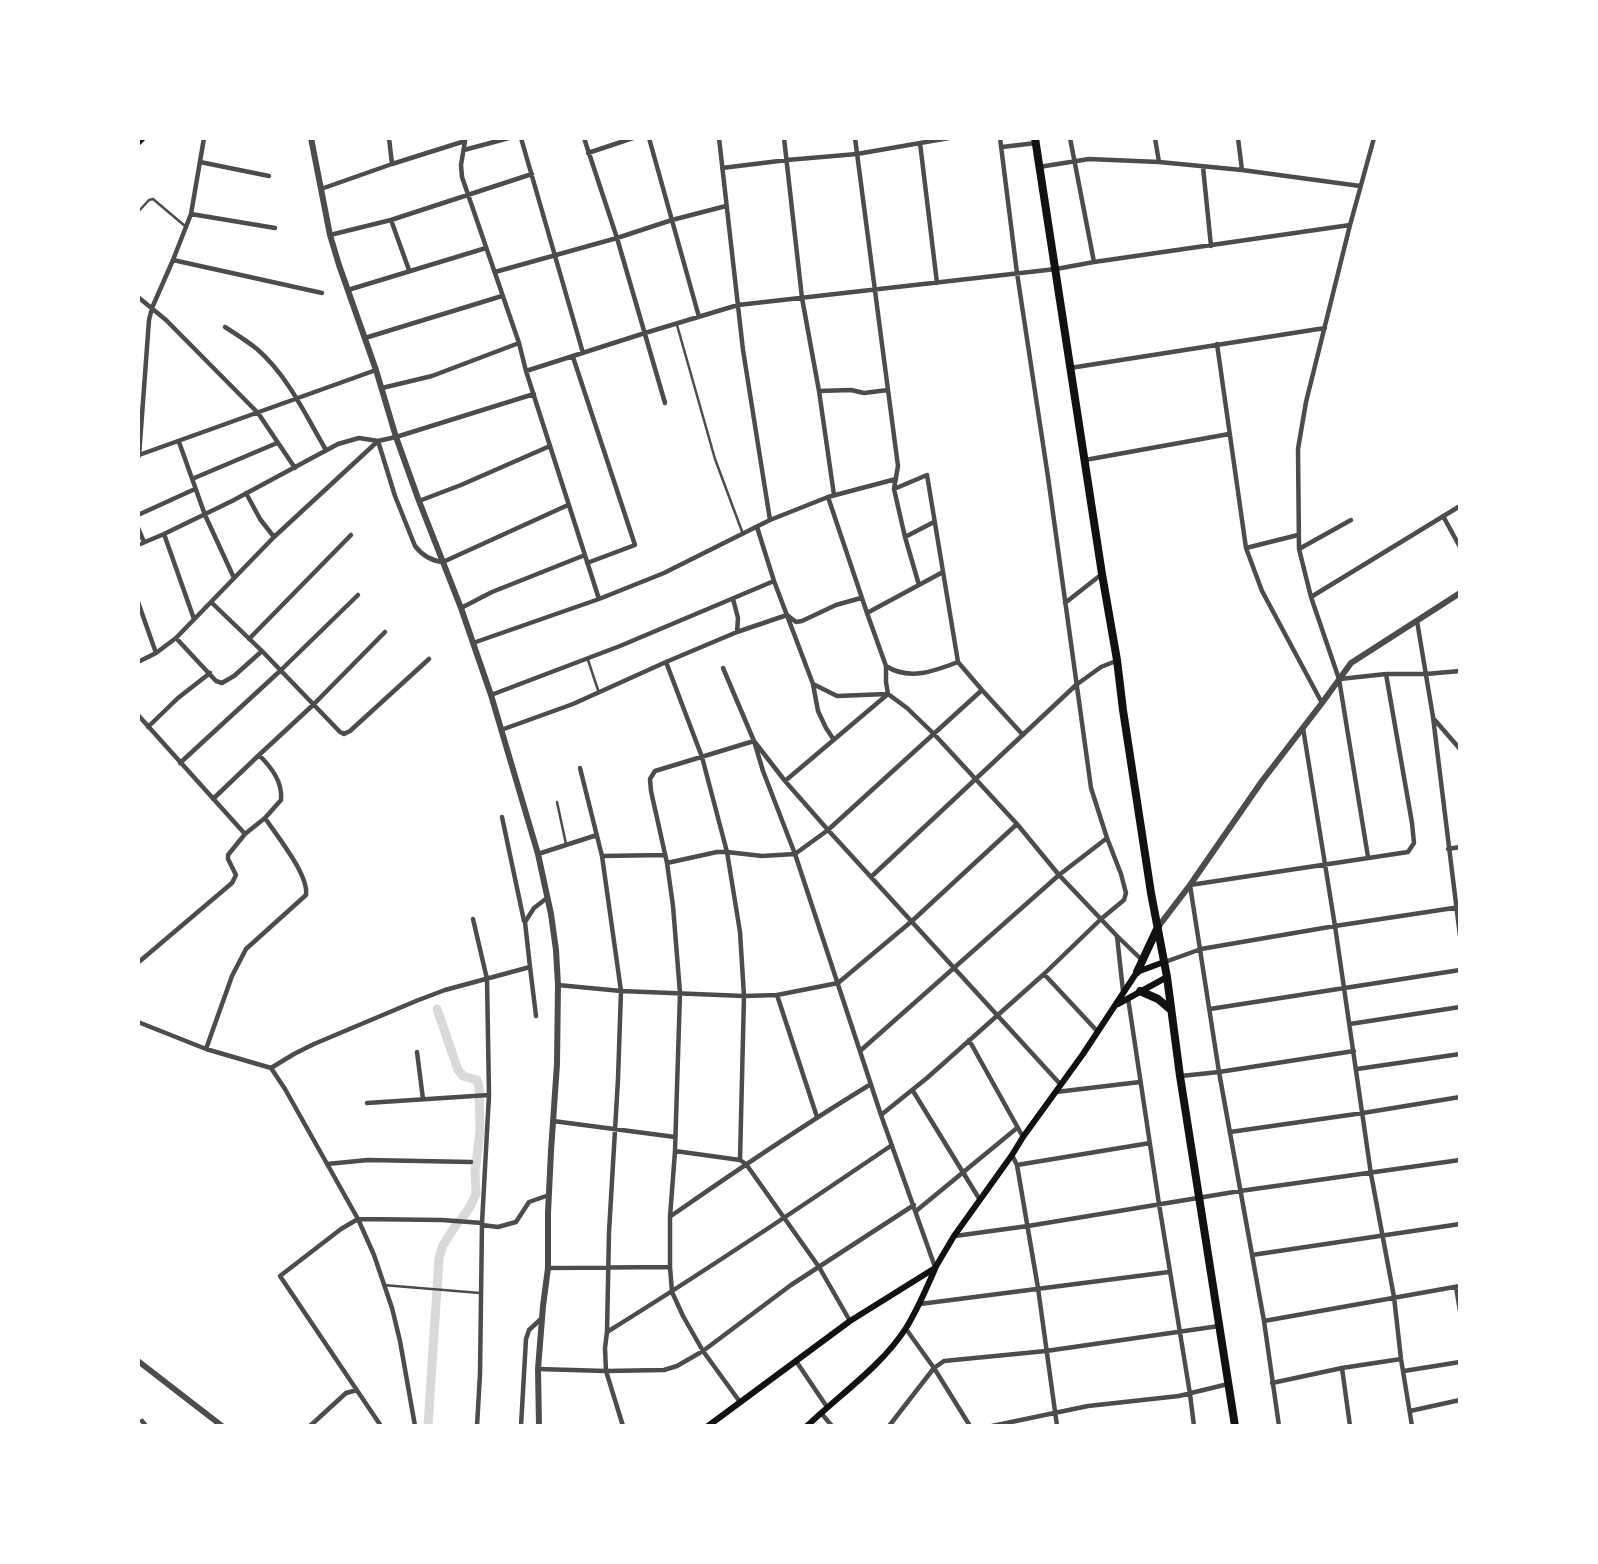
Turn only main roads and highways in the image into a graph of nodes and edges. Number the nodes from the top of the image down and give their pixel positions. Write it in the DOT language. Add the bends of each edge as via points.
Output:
graph roads {
  1 [pos="143,138"];
  2 [pos="1035,141"];
  3 [pos="138,143"];
  4 [pos="1158,928"];
  5 [pos="1164,962"];
  6 [pos="1137,972"];
  7 [pos="1167,977"];
  8 [pos="1140,991"];
  9 [pos="1126,994"];
  10 [pos="1171,1010"];
  11 [pos="936,1268"];
  12 [pos="708,1426"];
  13 [pos="807,1426"];
  14 [pos="1235,1426"];
  1 -- 3 [label="main road"];
  2 -- 4 [label="highway"];
  4 -- 5 [label="highway"];
  4 -- 6 [label="highway"];
  5 -- 6 [label="main road"];
  5 -- 7 [label="highway"];
  6 -- 9 [label="main road"];
  7 -- 8 [label="main road"];
  7 -- 10 [label="highway"];
  8 -- 9 [label="main road"];
  8 -- 10 [label="highway"];
  9 -- 11 [label="main road"];
  10 -- 14 [label="highway"];
  11 -- 12 [label="main road" via="850,1321"];
  11 -- 13 [label="main road" via="906,1329 864,1376"];
}
